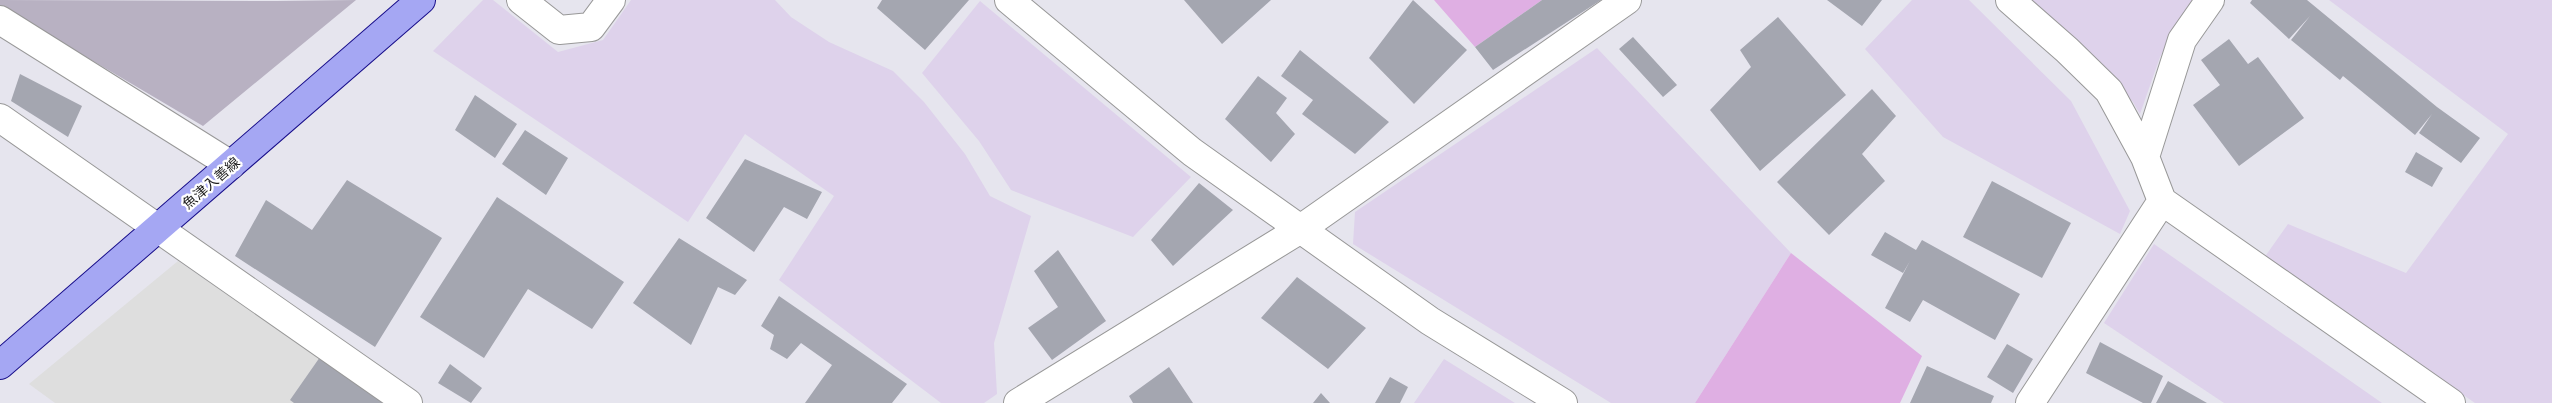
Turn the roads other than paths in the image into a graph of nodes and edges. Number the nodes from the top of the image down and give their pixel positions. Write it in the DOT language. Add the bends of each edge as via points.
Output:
graph roads {
  1 [pos="421,0"];
  2 [pos="521,0"];
  3 [pos="611,0"];
  4 [pos="1009,0"];
  5 [pos="1627,0"];
  6 [pos="2010,0"];
  7 [pos="2210,0"];
  8 [pos="0,20"];
  9 [pos="0,118"];
  10 [pos="2145,157"];
  11 [pos="231,165"];
  12 [pos="2162,201"];
  13 [pos="157,229"];
  14 [pos="1299,230"];
  15 [pos="0,365"];
  16 [pos="408,403"];
  17 [pos="1018,403"];
  18 [pos="1563,403"];
  19 [pos="2030,403"];
  20 [pos="2451,403"];
  1 -- 11 [label="main road, 魚津入善線"];
  2 -- 3 [label="street" via="559,30 591,27"];
  4 -- 14 [label="street" via="1192,152"];
  5 -- 14 [label="street"];
  6 -- 10 [label="street" via="2109,91"];
  7 -- 10 [label="street" via="2182,40"];
  8 -- 11 [label="street"];
  9 -- 13 [label="street"];
  10 -- 12 [label="street"];
  11 -- 13 [label="main road, 魚津入善線"];
  12 -- 19 [label="street"];
  12 -- 20 [label="street"];
  13 -- 15 [label="main road, 魚津入善線"];
  13 -- 16 [label="street"];
  14 -- 17 [label="street"];
  14 -- 18 [label="street" via="1430,321"];
}
